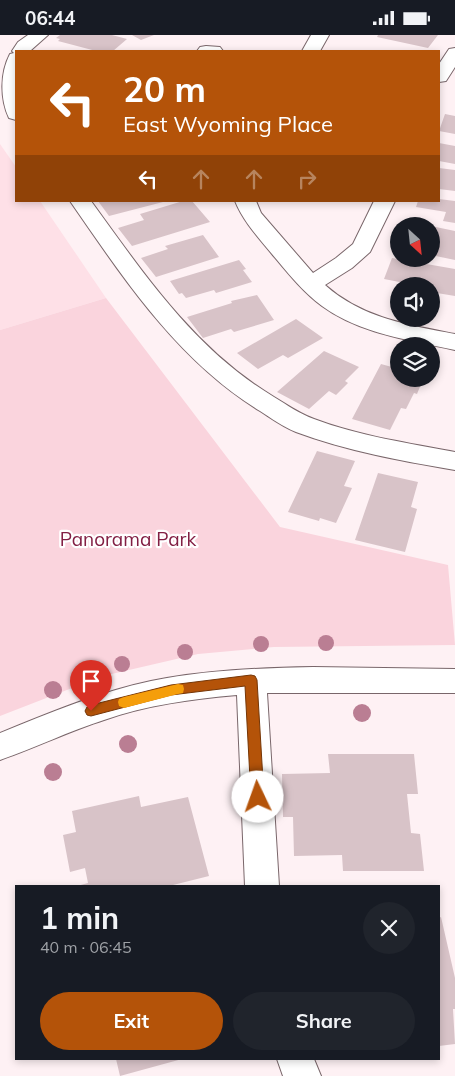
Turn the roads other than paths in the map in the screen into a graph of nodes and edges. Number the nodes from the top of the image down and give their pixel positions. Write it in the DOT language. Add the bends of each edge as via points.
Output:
graph roads {
  1 [pos="39,35"];
  2 [pos="320,35"];
  3 [pos="22,50"];
  4 [pos="312,50"];
  5 [pos="455,53"];
  6 [pos="15,61"];
  7 [pos="440,76"];
  8 [pos="15,112"];
  9 [pos="81,202"];
  10 [pos="245,202"];
  11 [pos="384,202"];
  12 [pos="311,284"];
  13 [pos="455,342"];
  14 [pos="455,461"];
  15 [pos="251,680"];
  16 [pos="455,681"];
  17 [pos="0,747"];
  18 [pos="262,885"];
  19 [pos="296,1060"];
  20 [pos="302,1076"];
  1 -- 3 [label="street"];
  2 -- 4 [label="street"];
  5 -- 7 [label="street"];
  6 -- 8 [label="street" via="7,83 8,99"];
  9 -- 14 [label="street" via="176,330 218,371 261,402 303,424 383,448"];
  10 -- 12 [label="street" via="251,215"];
  11 -- 12 [label="street" via="362,247"];
  12 -- 13 [label="street" via="330,301 359,318 390,329"];
  15 -- 16 [label="street"];
  15 -- 17 [label="street" via="171,690 100,708"];
  15 -- 18 [label="street"];
  19 -- 20 [label="street"];
}
